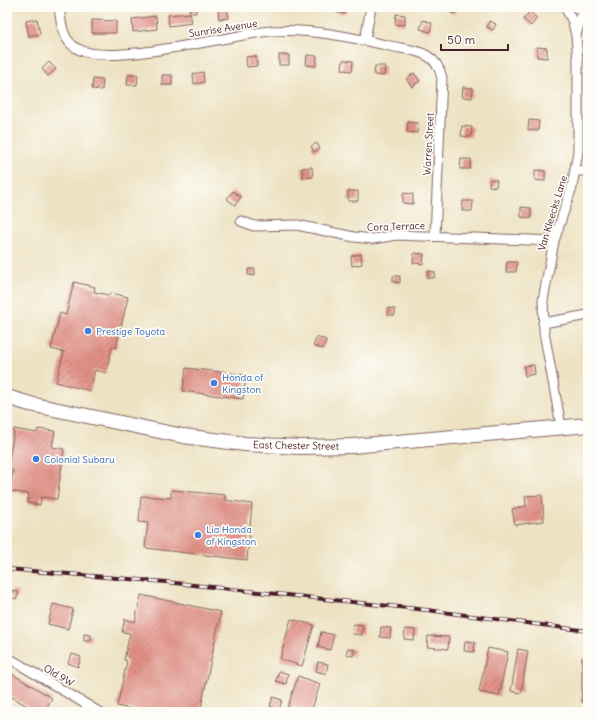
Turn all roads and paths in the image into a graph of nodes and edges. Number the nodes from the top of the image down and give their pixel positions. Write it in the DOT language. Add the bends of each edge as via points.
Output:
graph roads {
  1 [pos="59,7"];
  2 [pos="371,7"];
  3 [pos="565,7"];
  4 [pos="584,7"];
  5 [pos="576,36"];
  6 [pos="365,40"];
  7 [pos="431,57"];
  8 [pos="576,171"];
  9 [pos="588,171"];
  10 [pos="241,221"];
  11 [pos="435,236"];
  12 [pos="554,241"];
  13 [pos="588,315"];
  14 [pos="543,323"];
  15 [pos="7,397"];
  16 [pos="588,424"];
  17 [pos="562,426"];
  18 [pos="7,657"];
  19 [pos="100,712"];
  1 -- 6 [label="street, Sunrise Avenue" via="65,38 78,50 88,53 148,51 276,31 313,32"];
  2 -- 6 [label="street"];
  3 -- 5 [label="street, Van Kleecks Lane" via="573,22"];
  4 -- 5 [label="street"];
  5 -- 8 [label="street, Van Kleecks Lane"];
  6 -- 7 [label="street, Sunrise Avenue" via="421,52"];
  7 -- 11 [label="street, Warren Street" via="440,67 442,78"];
  8 -- 9 [label="street"];
  8 -- 12 [label="street, Van Kleecks Lane"];
  10 -- 11 [label="street, Cora Terrace" via="254,226 297,226 373,239 396,235"];
  11 -- 12 [label="street, Cora Terrace"];
  12 -- 14 [label="street, Van Kleecks Lane" via="543,300"];
  13 -- 14 [label="street"];
  14 -- 17 [label="street, Van Kleecks Lane"];
  15 -- 17 [label="main road, East Chester Street" via="183,436 245,444 300,447 352,446"];
  16 -- 17 [label="main road, East Chester Street"];
  18 -- 19 [label="street, Old 9W"];
}
